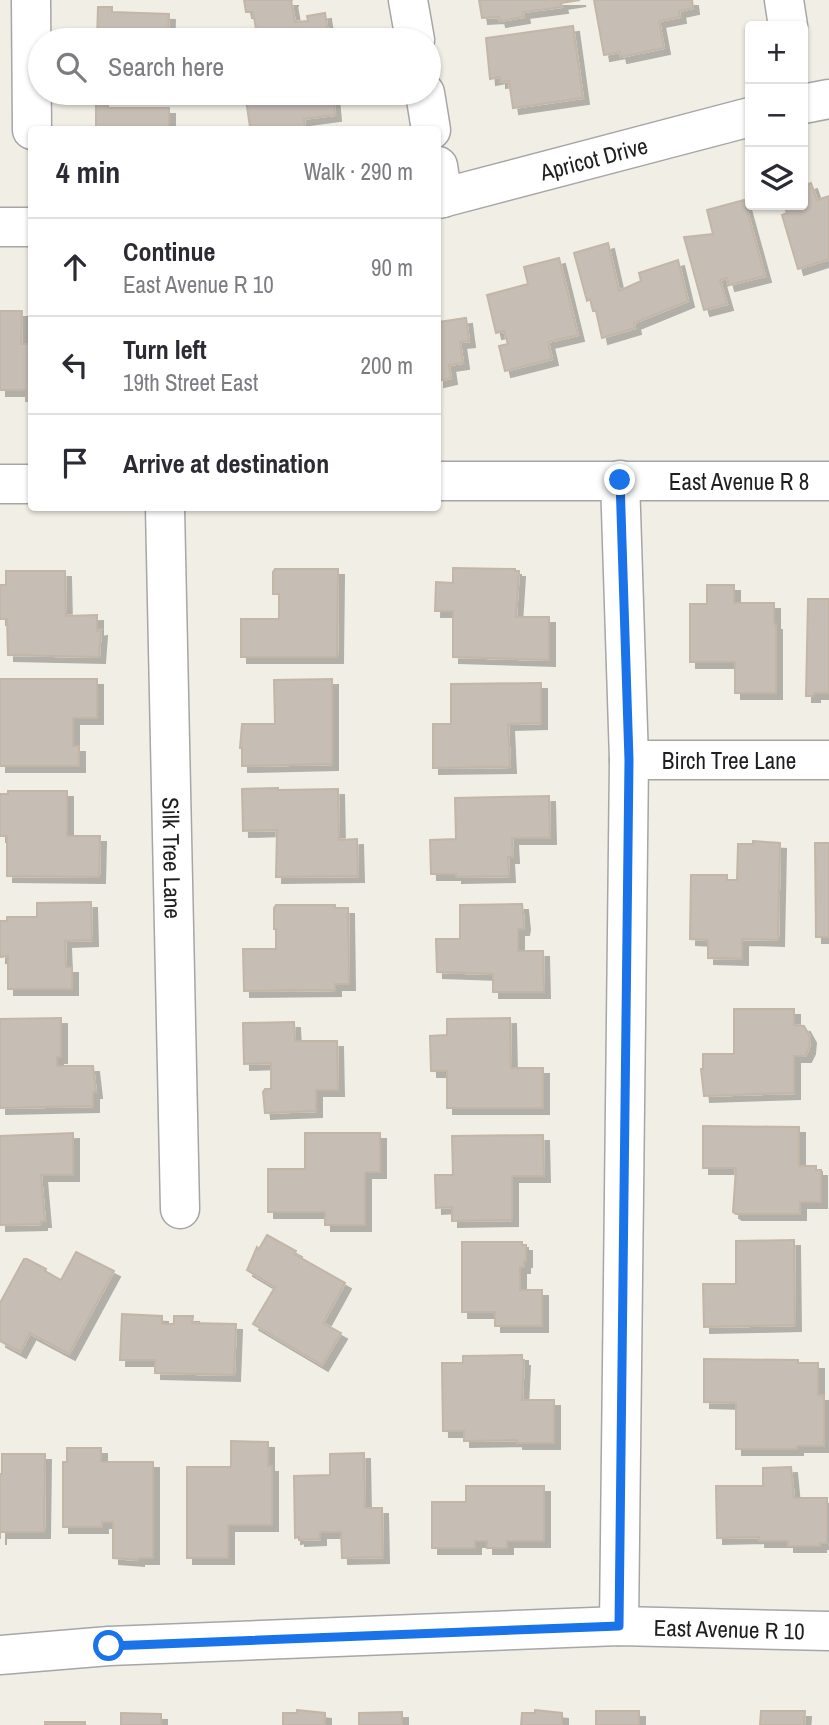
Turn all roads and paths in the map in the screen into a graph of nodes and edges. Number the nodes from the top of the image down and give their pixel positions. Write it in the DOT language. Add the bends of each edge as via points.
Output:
graph roads {
  1 [pos="31,0"];
  2 [pos="408,0"];
  3 [pos="784,0"];
  4 [pos="787,21"];
  5 [pos="31,28"];
  6 [pos="413,28"];
  7 [pos="829,99"];
  8 [pos="808,103"];
  9 [pos="32,105"];
  10 [pos="427,105"];
  11 [pos="745,118"];
  12 [pos="32,126"];
  13 [pos="430,126"];
  14 [pos="441,188"];
  15 [pos="0,227"];
  16 [pos="28,227"];
  17 [pos="620,480"];
  18 [pos="441,481"];
  19 [pos="829,481"];
  20 [pos="0,484"];
  21 [pos="28,484"];
  22 [pos="165,511"];
  23 [pos="629,760"];
  24 [pos="829,760"];
  25 [pos="180,1209"];
  26 [pos="619,1626"];
  27 [pos="829,1631"];
  28 [pos="0,1655"];
  1 -- 5 [label="street"];
  2 -- 6 [label="street"];
  3 -- 4 [label="street"];
  7 -- 8 [label="street"];
  9 -- 12 [label="street"];
  10 -- 13 [label="street"];
  11 -- 14 [label="street, Apricot Drive"];
  15 -- 16 [label="street"];
  17 -- 18 [label="street, East Avenue R 8"];
  17 -- 19 [label="street, East Avenue R 8"];
  17 -- 23 [label="street"];
  20 -- 21 [label="street"];
  22 -- 25 [label="street, Silk Tree Lane"];
  23 -- 24 [label="street, Birch Tree Lane"];
  23 -- 26 [label="street"];
  26 -- 27 [label="street, East Avenue R 10"];
  26 -- 28 [label="street, East Avenue R 10" via="109,1646"];
}
